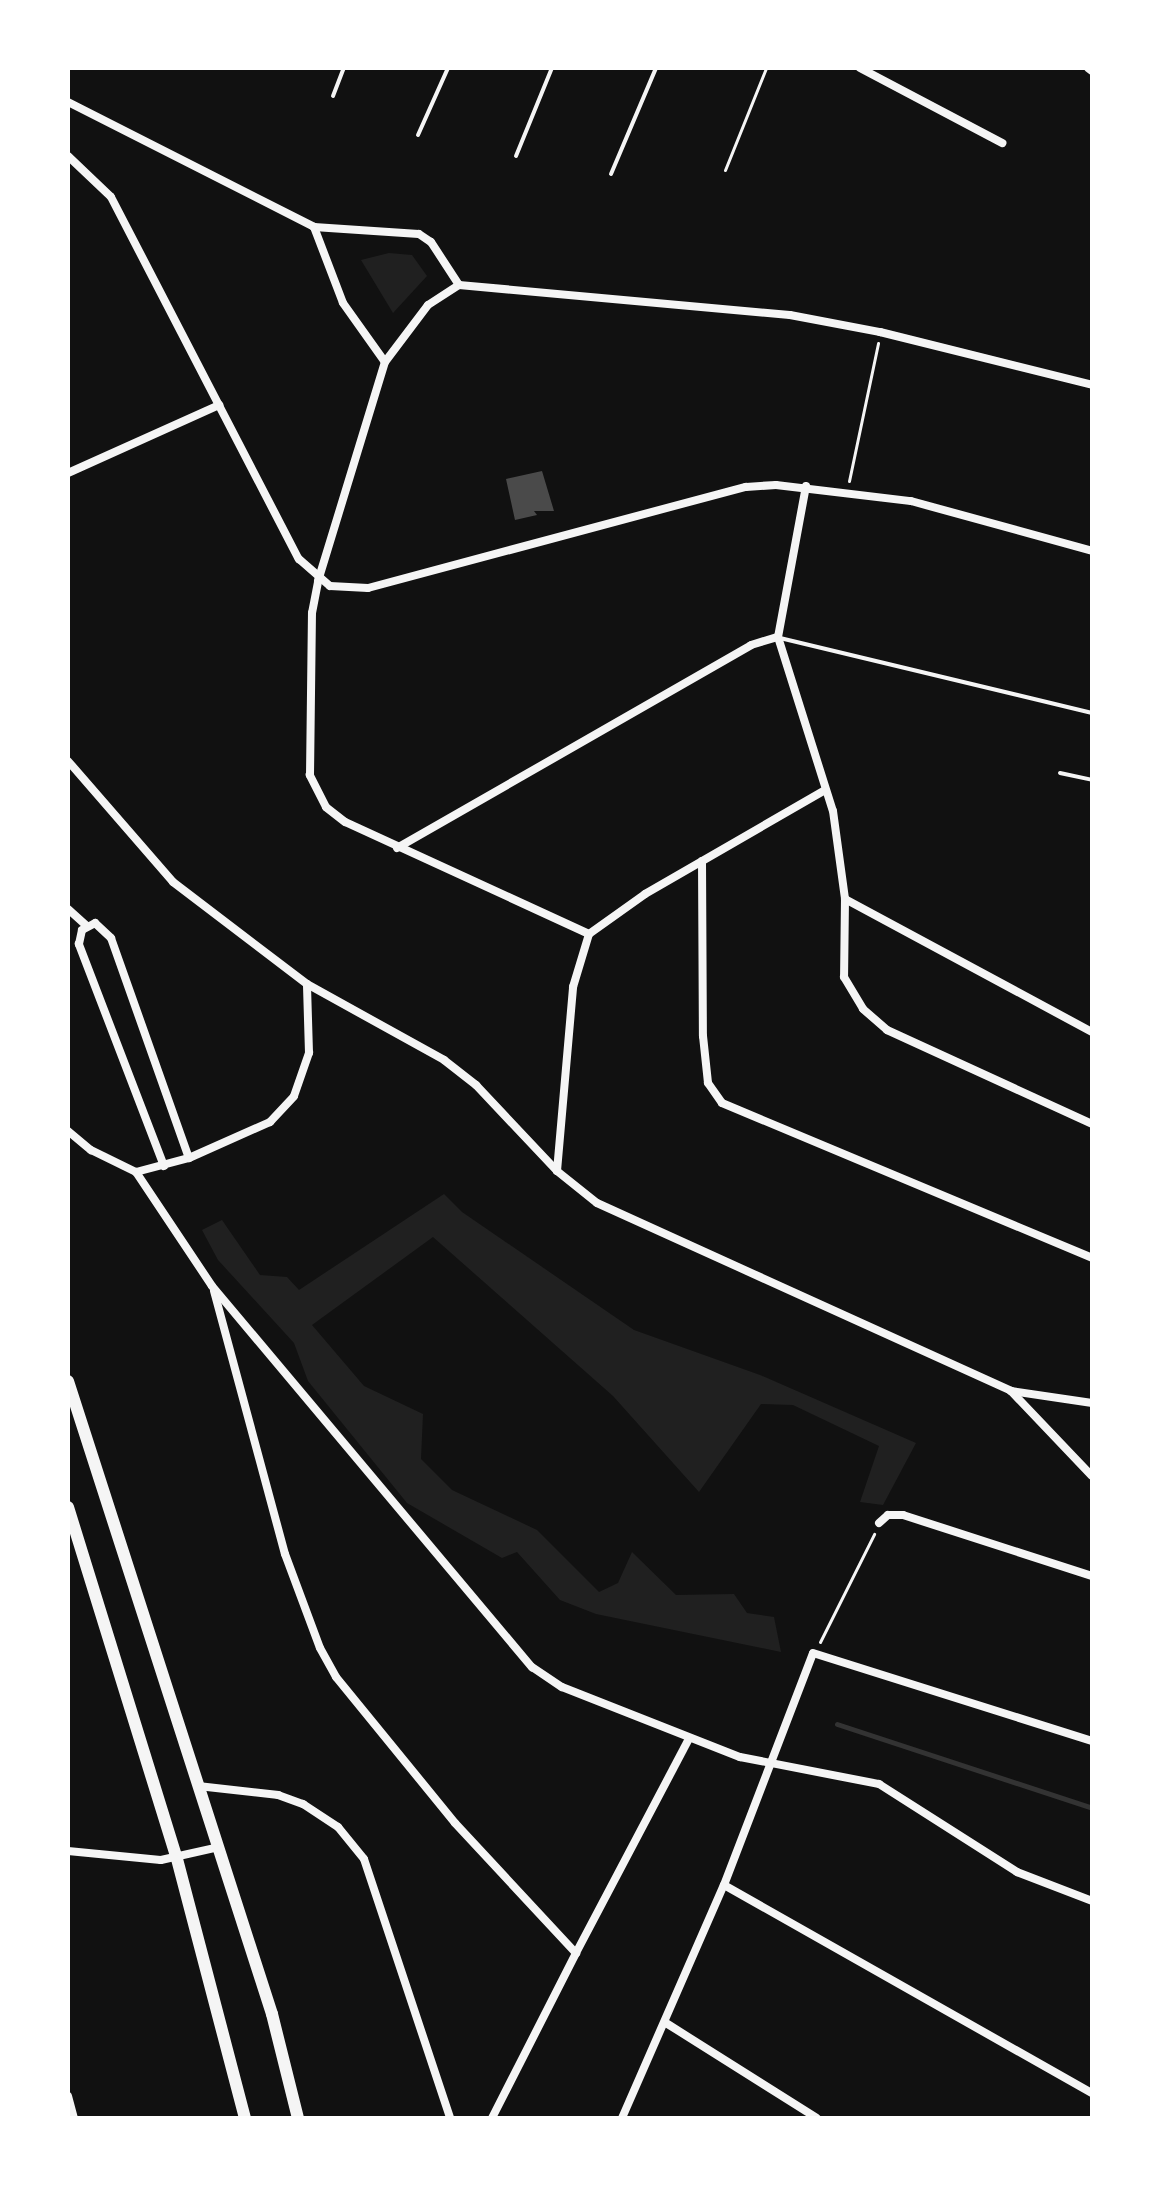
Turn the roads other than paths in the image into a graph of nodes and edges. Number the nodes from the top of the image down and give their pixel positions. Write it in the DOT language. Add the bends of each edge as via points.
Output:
graph roads {
  1 [pos="344,68"];
  2 [pos="448,68"];
  3 [pos="552,68"];
  4 [pos="656,68"];
  5 [pos="860,68"];
  6 [pos="333,96"];
  7 [pos="68,102"];
  8 [pos="418,135"];
  9 [pos="1002,143"];
  10 [pos="68,156"];
  11 [pos="516,156"];
  12 [pos="611,174"];
  13 [pos="314,227"];
  14 [pos="459,285"];
  15 [pos="385,362"];
  16 [pos="1092,385"];
  17 [pos="219,405"];
  18 [pos="68,473"];
  19 [pos="806,486"];
  20 [pos="1092,551"];
  21 [pos="318,581"];
  22 [pos="778,637"];
  23 [pos="1092,713"];
  24 [pos="68,761"];
  25 [pos="1060,773"];
  26 [pos="1092,780"];
  27 [pos="825,790"];
  28 [pos="397,848"];
  29 [pos="702,861"];
  30 [pos="845,899"];
  31 [pos="68,909"];
  32 [pos="87,926"];
  33 [pos="589,934"];
  34 [pos="307,984"];
  35 [pos="1092,1032"];
  36 [pos="1092,1124"];
  37 [pos="68,1131"];
  38 [pos="189,1158"];
  39 [pos="164,1166"];
  40 [pos="557,1171"];
  41 [pos="136,1172"];
  42 [pos="1092,1258"];
  43 [pos="212,1286"];
  44 [pos="68,1381"];
  45 [pos="1011,1391"];
  46 [pos="1092,1403"];
  47 [pos="1092,1476"];
  48 [pos="68,1507"];
  49 [pos="879,1523"];
  50 [pos="1092,1576"];
  51 [pos="689,1739"];
  52 [pos="1092,1741"];
  53 [pos="769,1763"];
  54 [pos="198,1786"];
  55 [pos="219,1847"];
  56 [pos="68,1851"];
  57 [pos="177,1859"];
  58 [pos="724,1885"];
  59 [pos="1092,1901"];
  60 [pos="576,1953"];
  61 [pos="666,2023"];
  62 [pos="1092,2093"];
  63 [pos="68,2096"];
  64 [pos="74,2118"];
  65 [pos="245,2118"];
  66 [pos="298,2118"];
  67 [pos="450,2118"];
  68 [pos="492,2118"];
  69 [pos="622,2118"];
  70 [pos="817,2118"];
  1 -- 6 [label="lane"];
  2 -- 8 [label="lane"];
  3 -- 11 [label="lane"];
  4 -- 12 [label="lane"];
  5 -- 9 [label="street"];
  7 -- 13 [label="street"];
  10 -- 17 [label="street" via="111,197"];
  13 -- 14 [label="street" via="419,234 431,242"];
  13 -- 15 [label="street" via="343,303"];
  14 -- 15 [label="street" via="428,305"];
  14 -- 16 [label="street" via="790,315"];
  15 -- 21 [label="street"];
  17 -- 18 [label="street"];
  17 -- 21 [label="street" via="299,559"];
  19 -- 20 [label="street" via="911,501"];
  19 -- 21 [label="street" via="746,487 368,588 343,589"];
  19 -- 22 [label="street"];
  21 -- 28 [label="street" via="312,613 310,775 326,807"];
  22 -- 23 [label="lane" via="797,646 922,668"];
  22 -- 27 [label="street"];
  22 -- 28 [label="street" via="751,645"];
  24 -- 34 [label="street" via="173,882"];
  25 -- 26 [label="lane"];
  27 -- 29 [label="street"];
  27 -- 30 [label="street" via="840,840"];
  28 -- 33 [label="street"];
  29 -- 33 [label="street"];
  29 -- 42 [label="street" via="703,1036 708,1083 722,1103"];
  30 -- 35 [label="street"];
  30 -- 36 [label="street" via="844,977 863,1009 887,1030"];
  31 -- 32 [label="street"];
  32 -- 38 [label="street" via="100,924 111,938"];
  32 -- 39 [label="street" via="79,944"];
  33 -- 40 [label="street" via="573,987"];
  34 -- 38 [label="street" via="309,1053 294,1096 270,1122"];
  34 -- 40 [label="street" via="444,1060 476,1085"];
  37 -- 41 [label="street" via="91,1150"];
  38 -- 39 [label="street"];
  39 -- 41 [label="street"];
  40 -- 45 [label="street" via="597,1203 644,1227"];
  41 -- 43 [label="street"];
  43 -- 51 [label="street" via="532,1667 562,1687"];
  43 -- 60 [label="street" via="285,1554 320,1648 336,1677 455,1823"];
  44 -- 54 [label="main road"];
  45 -- 46 [label="street"];
  45 -- 47 [label="street"];
  48 -- 57 [label="main road"];
  49 -- 50 [label="street" via="888,1515 903,1515"];
  51 -- 53 [label="street"];
  51 -- 60 [label="street"];
  52 -- 53 [label="street" via="814,1653"];
  53 -- 58 [label="street"];
  53 -- 59 [label="street" via="879,1784 1017,1872"];
  54 -- 55 [label="main road"];
  54 -- 67 [label="street" via="278,1795 303,1804 338,1827 364,1859"];
  55 -- 57 [label="street"];
  55 -- 66 [label="main road"];
  56 -- 57 [label="street"];
  57 -- 65 [label="main road"];
  58 -- 61 [label="street"];
  58 -- 62 [label="street"];
  60 -- 68 [label="street"];
  61 -- 69 [label="street"];
  61 -- 70 [label="street"];
  63 -- 64 [label="street"];
}
